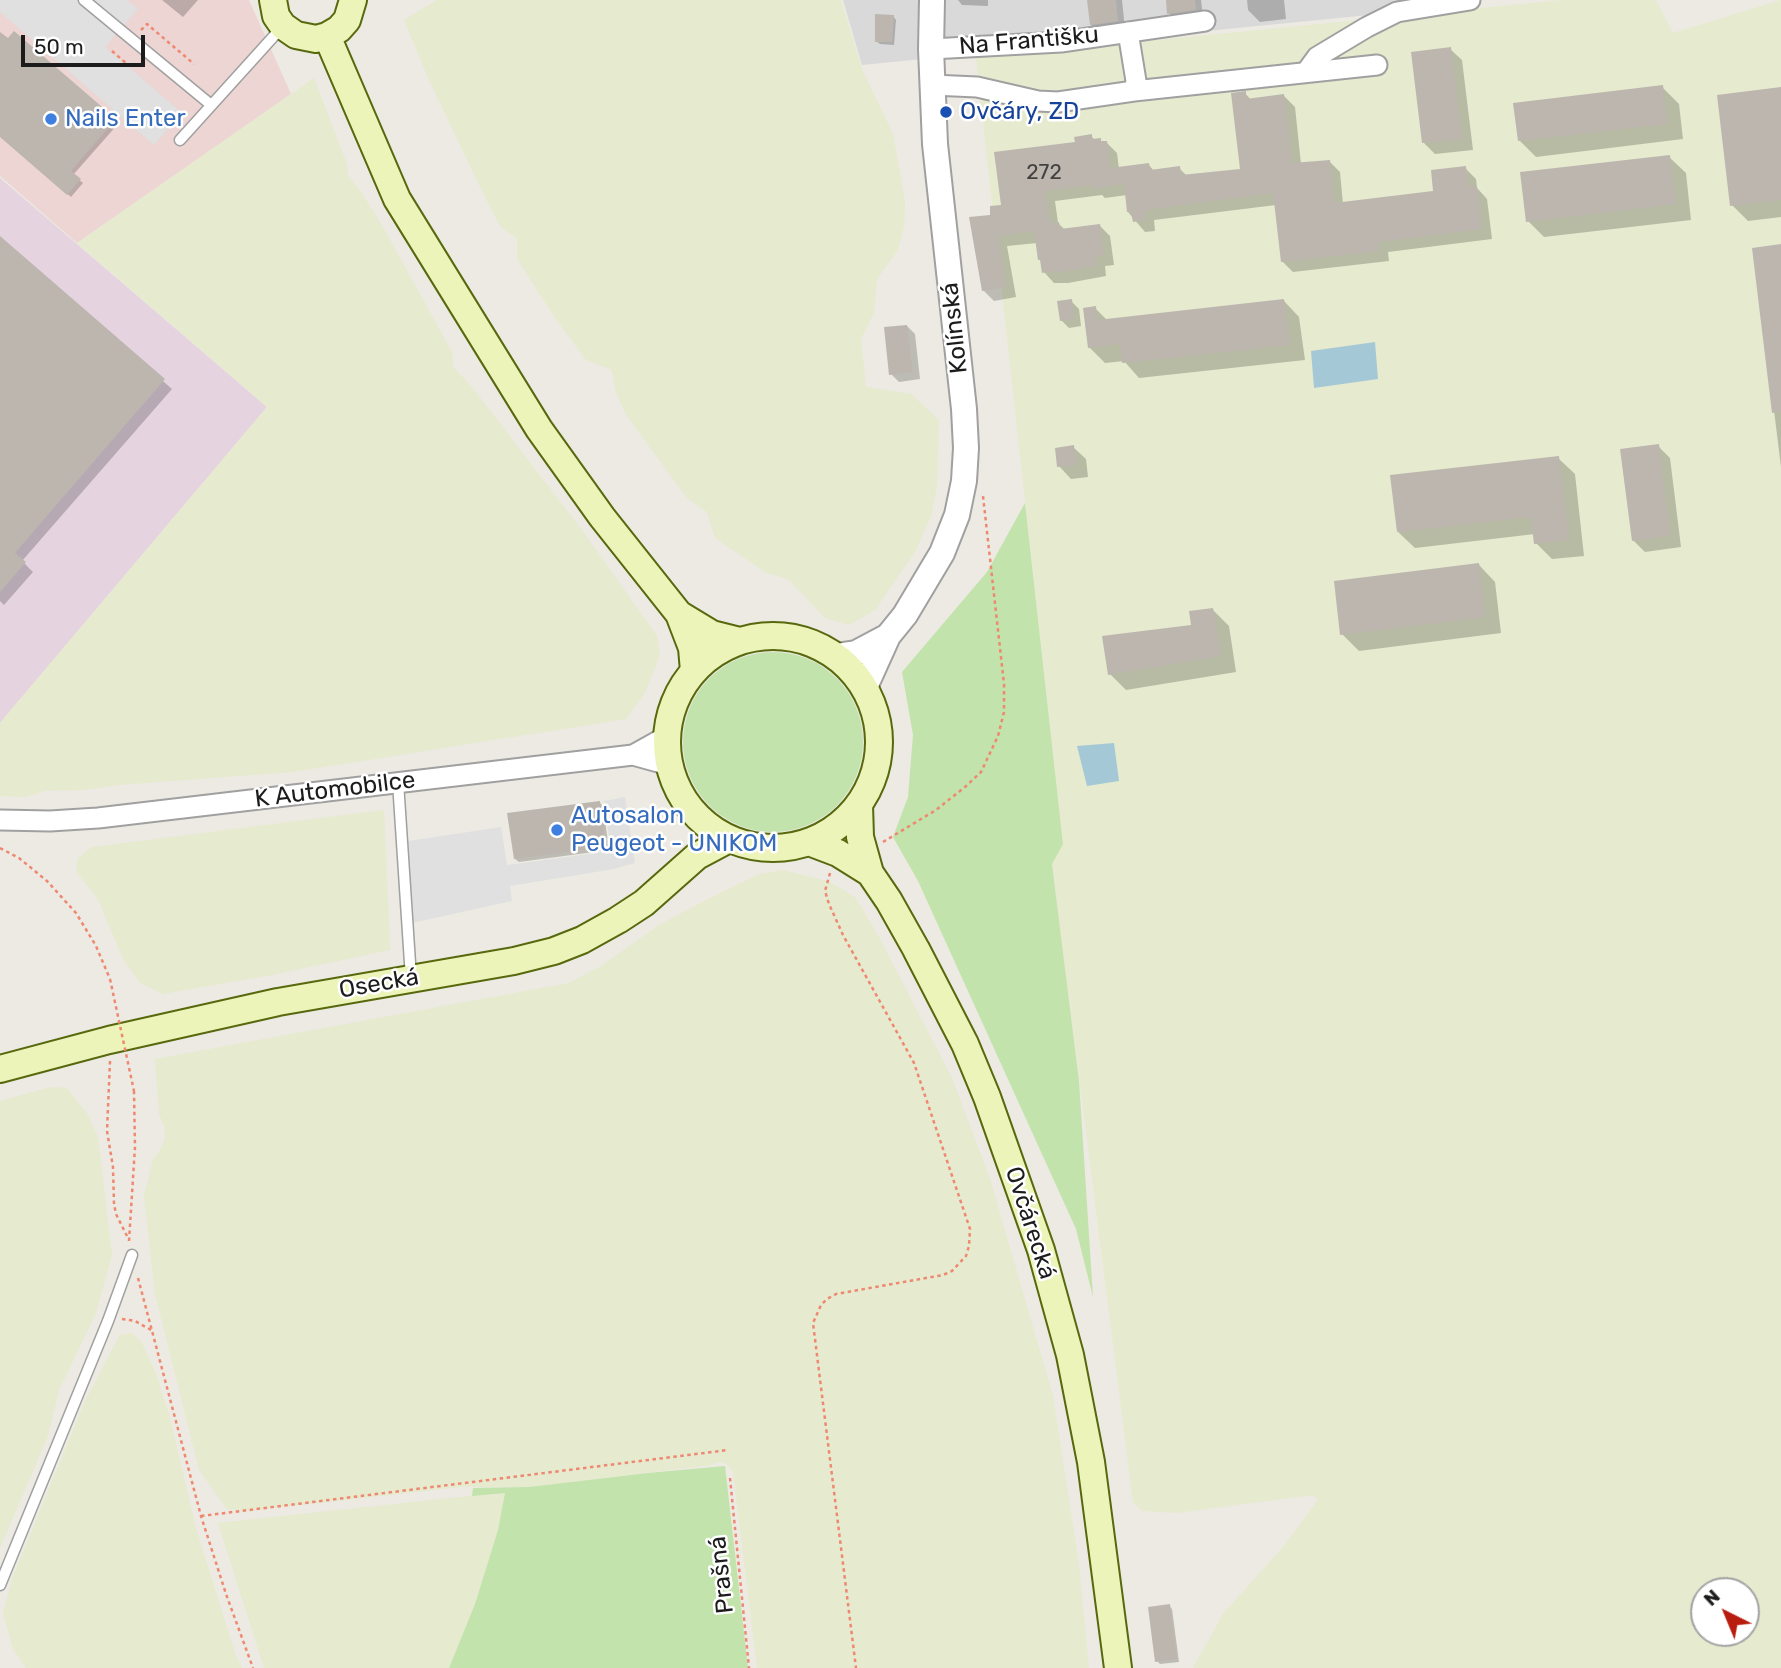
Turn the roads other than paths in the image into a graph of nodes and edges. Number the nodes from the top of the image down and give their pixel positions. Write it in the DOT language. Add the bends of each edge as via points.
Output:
graph roads {
  1 [pos="84,0"];
  2 [pos="273,0"];
  3 [pos="352,0"];
  4 [pos="932,0"];
  5 [pos="1470,0"];
  6 [pos="1205,21"];
  7 [pos="283,26"];
  8 [pos="1128,32"];
  9 [pos="327,36"];
  10 [pos="931,49"];
  11 [pos="1377,65"];
  12 [pos="1306,72"];
  13 [pos="932,85"];
  14 [pos="1134,91"];
  15 [pos="211,104"];
  16 [pos="180,140"];
  17 [pos="679,614"];
  18 [pos="888,636"];
  19 [pos="740,641"];
  20 [pos="836,656"];
  21 [pos="694,671"];
  22 [pos="865,687"];
  23 [pos="667,736"];
  24 [pos="633,755"];
  25 [pos="669,765"];
  26 [pos="398,782"];
  27 [pos="859,805"];
  28 [pos="695,814"];
  29 [pos="0,820"];
  30 [pos="729,839"];
  31 [pos="809,842"];
  32 [pos="682,869"];
  33 [pos="870,873"];
  34 [pos="411,979"];
  35 [pos="0,1069"];
  36 [pos="131,1255"];
  37 [pos="0,1585"];
  38 [pos="1118,1668"];
  1 -- 15 [label="lane"];
  2 -- 7 [label="main road"];
  3 -- 9 [label="main road" via="347,20"];
  4 -- 10 [label="street, Kolínská"];
  5 -- 12 [label="street" via="1397,12 1317,57"];
  6 -- 8 [label="street, Na Františku"];
  7 -- 9 [label="main road" via="304,38"];
  7 -- 15 [label="lane"];
  8 -- 10 [label="street, Na Františku" via="1061,42"];
  8 -- 14 [label="street, Na Františku"];
  9 -- 17 [label="main road" via="397,200 463,309 539,429"];
  10 -- 13 [label="street, Kolínská"];
  11 -- 12 [label="street, Na Františku"];
  12 -- 14 [label="street, Na Františku"];
  13 -- 14 [label="street, Na Františku" via="977,87 1058,102"];
  13 -- 18 [label="street, Kolínská" via="964,409 964,481 942,553"];
  15 -- 16 [label="lane"];
  17 -- 19 [label="main road" via="712,634"];
  17 -- 21 [label="main road" via="692,648"];
  18 -- 20 [label="street, Kolínská" via="856,653"];
  18 -- 22 [label="street, Kolínská"];
  19 -- 20 [label="main road" via="790,636"];
  19 -- 21 [label="main road" via="715,653"];
  20 -- 22 [label="main road"];
  21 -- 23 [label="main road" via="671,712"];
  22 -- 27 [label="main road" via="880,735 871,784"];
  23 -- 24 [label="street"];
  23 -- 25 [label="main road"];
  24 -- 25 [label="street, K Automobilce"];
  24 -- 26 [label="street, K Automobilce"];
  25 -- 28 [label="main road"];
  26 -- 29 [label="street, K Automobilce" via="99,818"];
  26 -- 34 [label="lane"];
  27 -- 31 [label="main road" via="837,827"];
  27 -- 33 [label="main road, Ovčárecká" via="860,837"];
  28 -- 30 [label="main road"];
  28 -- 32 [label="main road"];
  30 -- 31 [label="main road" via="769,848"];
  30 -- 32 [label="main road, Osecká"];
  31 -- 33 [label="main road"];
  32 -- 34 [label="main road, Osecká" via="627,915 573,944 524,959"];
  33 -- 38 [label="main road, Ovčárecká" via="965,1044 1041,1250 1070,1355 1091,1462"];
  34 -- 35 [label="main road, Osecká" via="278,1002"];
  36 -- 37 [label="lane"];
}
